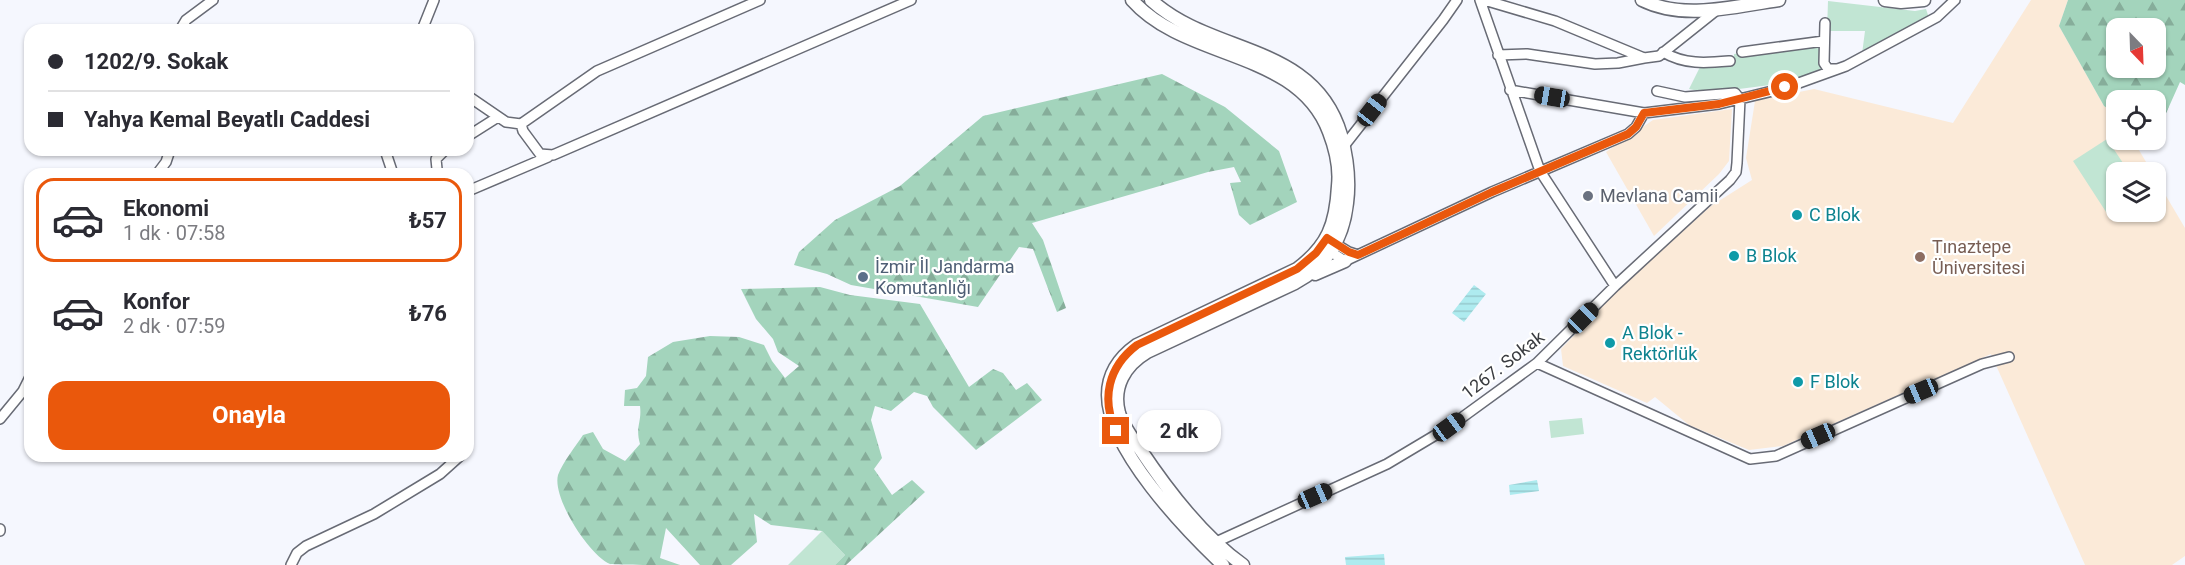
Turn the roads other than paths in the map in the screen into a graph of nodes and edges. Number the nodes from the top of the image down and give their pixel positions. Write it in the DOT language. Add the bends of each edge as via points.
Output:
graph roads {
  1 [pos="213,0"];
  2 [pos="434,0"];
  3 [pos="760,0"];
  4 [pos="910,0"];
  5 [pos="1132,0"];
  6 [pos="1151,0"];
  7 [pos="1457,0"];
  8 [pos="1482,0"];
  9 [pos="1642,0"];
  10 [pos="1779,0"];
  11 [pos="1885,0"];
  12 [pos="1924,0"];
  13 [pos="1954,0"];
  14 [pos="1724,4"];
  15 [pos="1825,23"];
  16 [pos="184,24"];
  17 [pos="424,24"];
  18 [pos="1824,41"];
  19 [pos="1663,52"];
  20 [pos="1742,52"];
  21 [pos="1498,55"];
  22 [pos="1644,58"];
  23 [pos="1730,61"];
  24 [pos="1836,69"];
  25 [pos="1510,90"];
  26 [pos="1657,91"];
  27 [pos="1740,99"];
  28 [pos="474,100"];
  29 [pos="1644,113"];
  30 [pos="498,117"];
  31 [pos="521,124"];
  32 [pos="474,132"];
  33 [pos="1340,149"];
  34 [pos="553,155"];
  35 [pos="1540,171"];
  36 [pos="474,188"];
  37 [pos="1329,245"];
  38 [pos="1358,255"];
  39 [pos="1345,261"];
  40 [pos="1295,283"];
  41 [pos="1615,286"];
  42 [pos="2009,357"];
  43 [pos="1537,363"];
  44 [pos="24,391"];
  45 [pos="0,419"];
  46 [pos="453,462"];
  47 [pos="1216,542"];
  48 [pos="291,565"];
  49 [pos="1223,565"];
  50 [pos="1243,565"];
  1 -- 16 [label="street"];
  2 -- 17 [label="street"];
  3 -- 31 [label="street" via="597,71"];
  4 -- 34 [label="street"];
  5 -- 33 [label="main road" via="1171,29 1296,87 1324,119"];
  6 -- 33 [label="main road" via="1177,19 1287,66 1307,79 1328,105 1338,126"];
  7 -- 33 [label="street"];
  8 -- 21 [label="street"];
  8 -- 22 [label="street" via="1555,21"];
  9 -- 14 [label="main road" via="1672,10 1695,11"];
  10 -- 14 [label="main road"];
  11 -- 12 [label="main road"];
  13 -- 24 [label="street" via="1930,21"];
  14 -- 19 [label="street"];
  15 -- 18 [label="street"];
  18 -- 20 [label="street"];
  18 -- 24 [label="street" via="1826,67"];
  19 -- 22 [label="street"];
  19 -- 23 [label="street" via="1695,63"];
  21 -- 22 [label="street" via="1535,54 1595,64"];
  21 -- 25 [label="street"];
  24 -- 27 [label="street"];
  25 -- 29 [label="street"];
  25 -- 35 [label="street"];
  26 -- 27 [label="street" via="1685,97 1736,93"];
  27 -- 29 [label="street"];
  27 -- 41 [label="street, 1267. Sokak" via="1736,172"];
  28 -- 30 [label="street"];
  29 -- 35 [label="street" via="1628,134"];
  30 -- 31 [label="street"];
  30 -- 32 [label="street"];
  31 -- 34 [label="street" via="540,154"];
  33 -- 37 [label="main road" via="1338,203"];
  34 -- 36 [label="street"];
  35 -- 38 [label="street"];
  35 -- 41 [label="street"];
  37 -- 38 [label="street"];
  37 -- 39 [label="street"];
  37 -- 40 [label="main road" via="1315,270"];
  37 -- 49 [label="main road" via="1297,269 1137,345 1119,362 1110,378 1110,413 1125,447 1164,503"];
  38 -- 39 [label="street"];
  39 -- 40 [label="main road"];
  40 -- 47 [label="main road" via="1147,352 1123,373 1119,413 1129,433 1164,483"];
  41 -- 43 [label="street, 1267. Sokak"];
  42 -- 43 [label="street" via="1982,364 1776,456 1750,459"];
  43 -- 47 [label="street, 1267. Sokak" via="1449,427 1387,464"];
  44 -- 45 [label="street"];
  46 -- 48 [label="street" via="374,514 306,546"];
  47 -- 50 [label="main road"];
}
